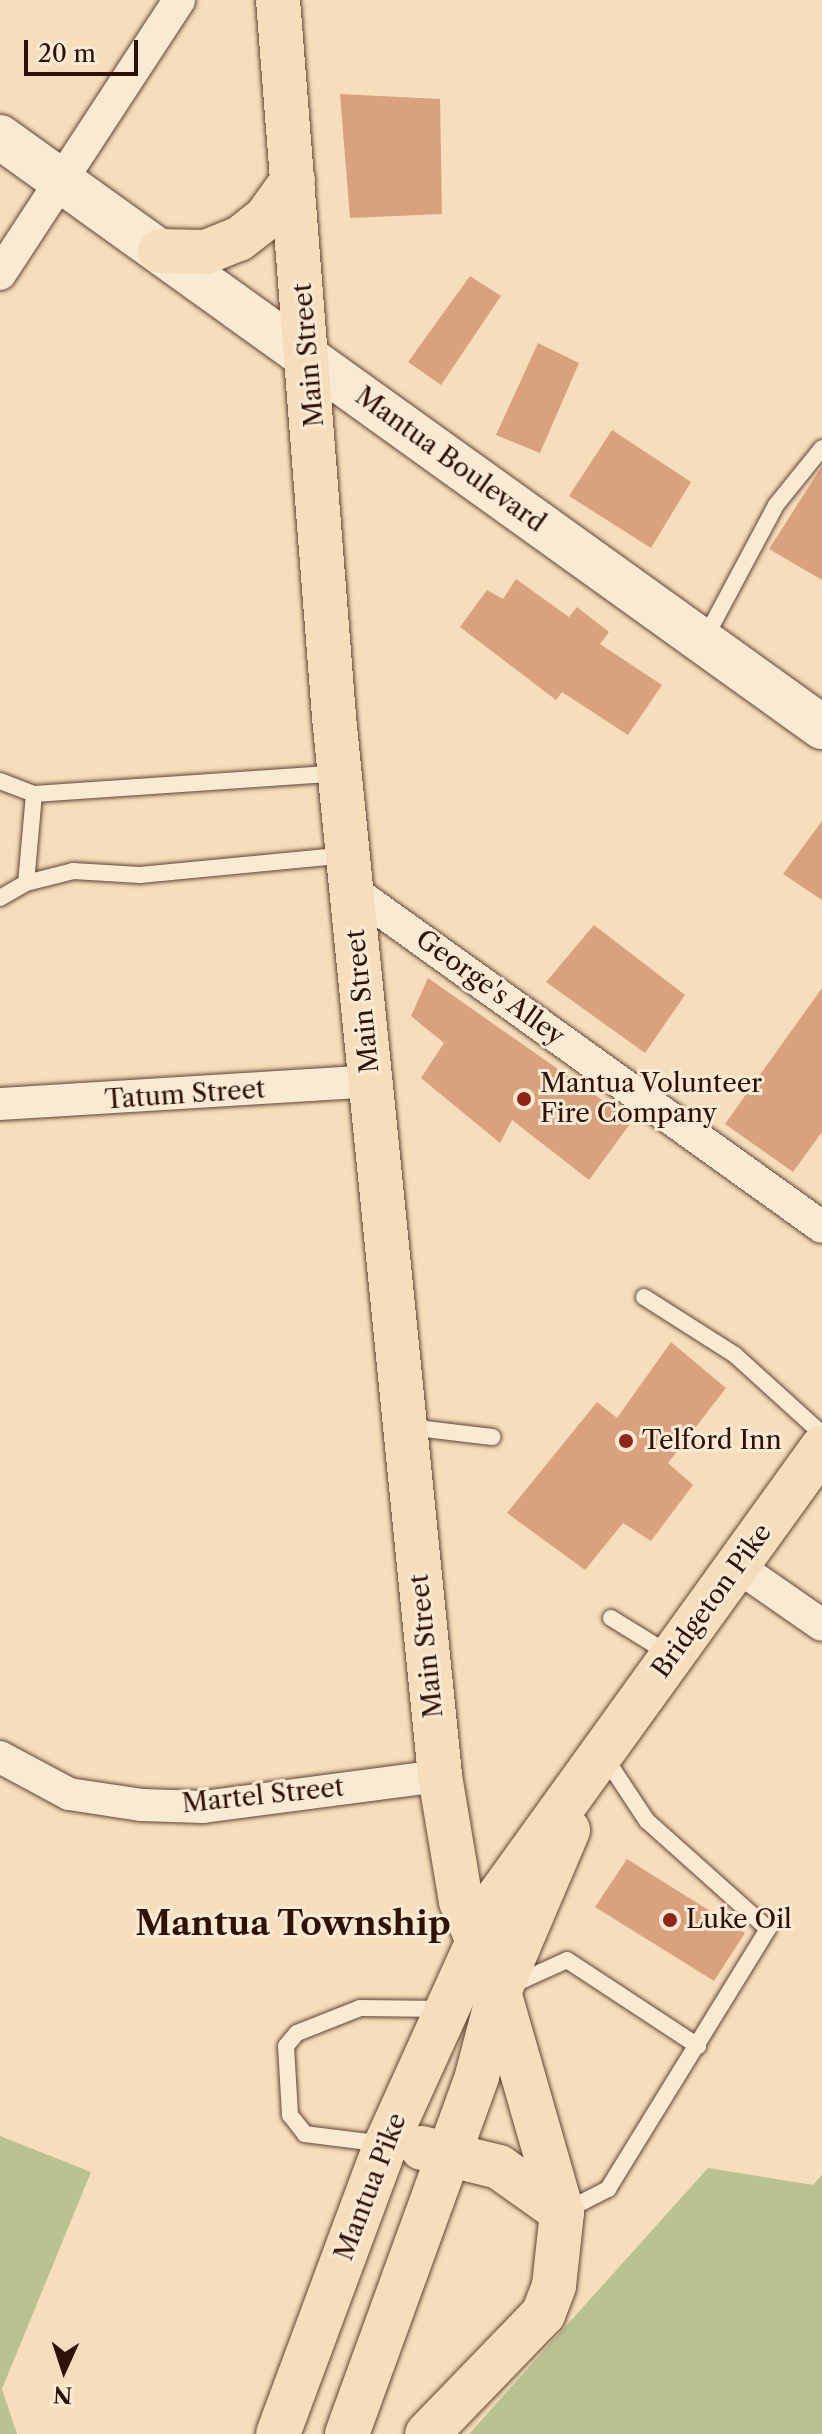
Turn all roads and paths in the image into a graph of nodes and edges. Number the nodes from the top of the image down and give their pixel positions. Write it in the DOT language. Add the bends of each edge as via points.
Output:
graph roads {
  1 [pos="179,0"];
  2 [pos="278,0"];
  3 [pos="0,137"];
  4 [pos="61,180"];
  5 [pos="293,180"];
  6 [pos="160,251"];
  7 [pos="0,274"];
  8 [pos="311,360"];
  9 [pos="822,448"];
  10 [pos="703,642"];
  11 [pos="822,727"];
  12 [pos="342,773"];
  13 [pos="0,781"];
  14 [pos="34,794"];
  15 [pos="351,872"];
  16 [pos="26,883"];
  17 [pos="0,898"];
  18 [pos="371,1081"];
  19 [pos="0,1104"];
  20 [pos="822,1227"];
  21 [pos="644,1297"];
  22 [pos="406,1427"];
  23 [pos="822,1434"];
  24 [pos="492,1437"];
  25 [pos="822,1448"];
  26 [pos="737,1566"];
  27 [pos="611,1618"];
  28 [pos="822,1625"];
  29 [pos="672,1656"];
  30 [pos="604,1756"];
  31 [pos="0,1757"];
  32 [pos="440,1776"];
  33 [pos="475,1944"];
  34 [pos="499,1992"];
  35 [pos="444,2010"];
  36 [pos="698,2046"];
  37 [pos="386,2144"];
  38 [pos="450,2150"];
  39 [pos="562,2212"];
  40 [pos="278,2434"];
  41 [pos="347,2434"];
  42 [pos="427,2434"];
  1 -- 4 [label="street"];
  2 -- 5 [label="main road, Main Street"];
  3 -- 4 [label="main road, Mantua Boulevard"];
  4 -- 6 [label="main road, Mantua Boulevard"];
  4 -- 7 [label="street"];
  5 -- 6 [label="main road" via="265,219 239,239 206,252"];
  5 -- 8 [label="main road, Main Street"];
  6 -- 8 [label="main road, Mantua Boulevard"];
  8 -- 10 [label="main road, Mantua Boulevard"];
  8 -- 12 [label="main road, Main Street"];
  9 -- 10 [label="lane" via="776,505"];
  10 -- 11 [label="main road, Mantua Boulevard"];
  12 -- 14 [label="lane"];
  12 -- 15 [label="main road, Main Street"];
  13 -- 14 [label="lane"];
  14 -- 16 [label="lane"];
  15 -- 16 [label="lane" via="73,871"];
  15 -- 18 [label="main road, Main Street"];
  15 -- 20 [label="street, George's Alley"];
  16 -- 17 [label="lane"];
  18 -- 19 [label="street, Tatum Street"];
  18 -- 22 [label="main road, Main Street"];
  21 -- 23 [label="lane" via="735,1355"];
  22 -- 24 [label="lane"];
  22 -- 32 [label="main road, Main Street"];
  25 -- 26 [label="main road, Bridgeton Pike"];
  26 -- 28 [label="street"];
  26 -- 29 [label="main road, Bridgeton Pike"];
  27 -- 29 [label="lane"];
  29 -- 30 [label="main road, Bridgeton Pike"];
  30 -- 33 [label="main road, Bridgeton Pike" via="536,1836"];
  30 -- 34 [label="main road, Bridgeton Pike"];
  30 -- 36 [label="lane" via="647,1821 768,1929"];
  31 -- 32 [label="street, Martel Street" via="69,1794 142,1805 203,1807"];
  32 -- 33 [label="main road, Main Street" via="453,1868"];
  33 -- 34 [label="main road, Main Street"];
  33 -- 35 [label="main road, Mantua Pike"];
  34 -- 35 [label="lane"];
  34 -- 36 [label="lane" via="567,1960"];
  34 -- 38 [label="main road"];
  34 -- 39 [label="main road, Main Street"];
  35 -- 37 [label="main road, Mantua Pike"];
  35 -- 37 [label="lane" via="360,2008 297,2033 286,2046 290,2115 305,2134"];
  36 -- 39 [label="lane" via="608,2189"];
  37 -- 38 [label="main road"];
  37 -- 40 [label="main road, Mantua Pike"];
  38 -- 39 [label="main road" via="499,2167"];
  38 -- 41 [label="main road"];
  39 -- 42 [label="main road" via="554,2286 543,2314"];
}
